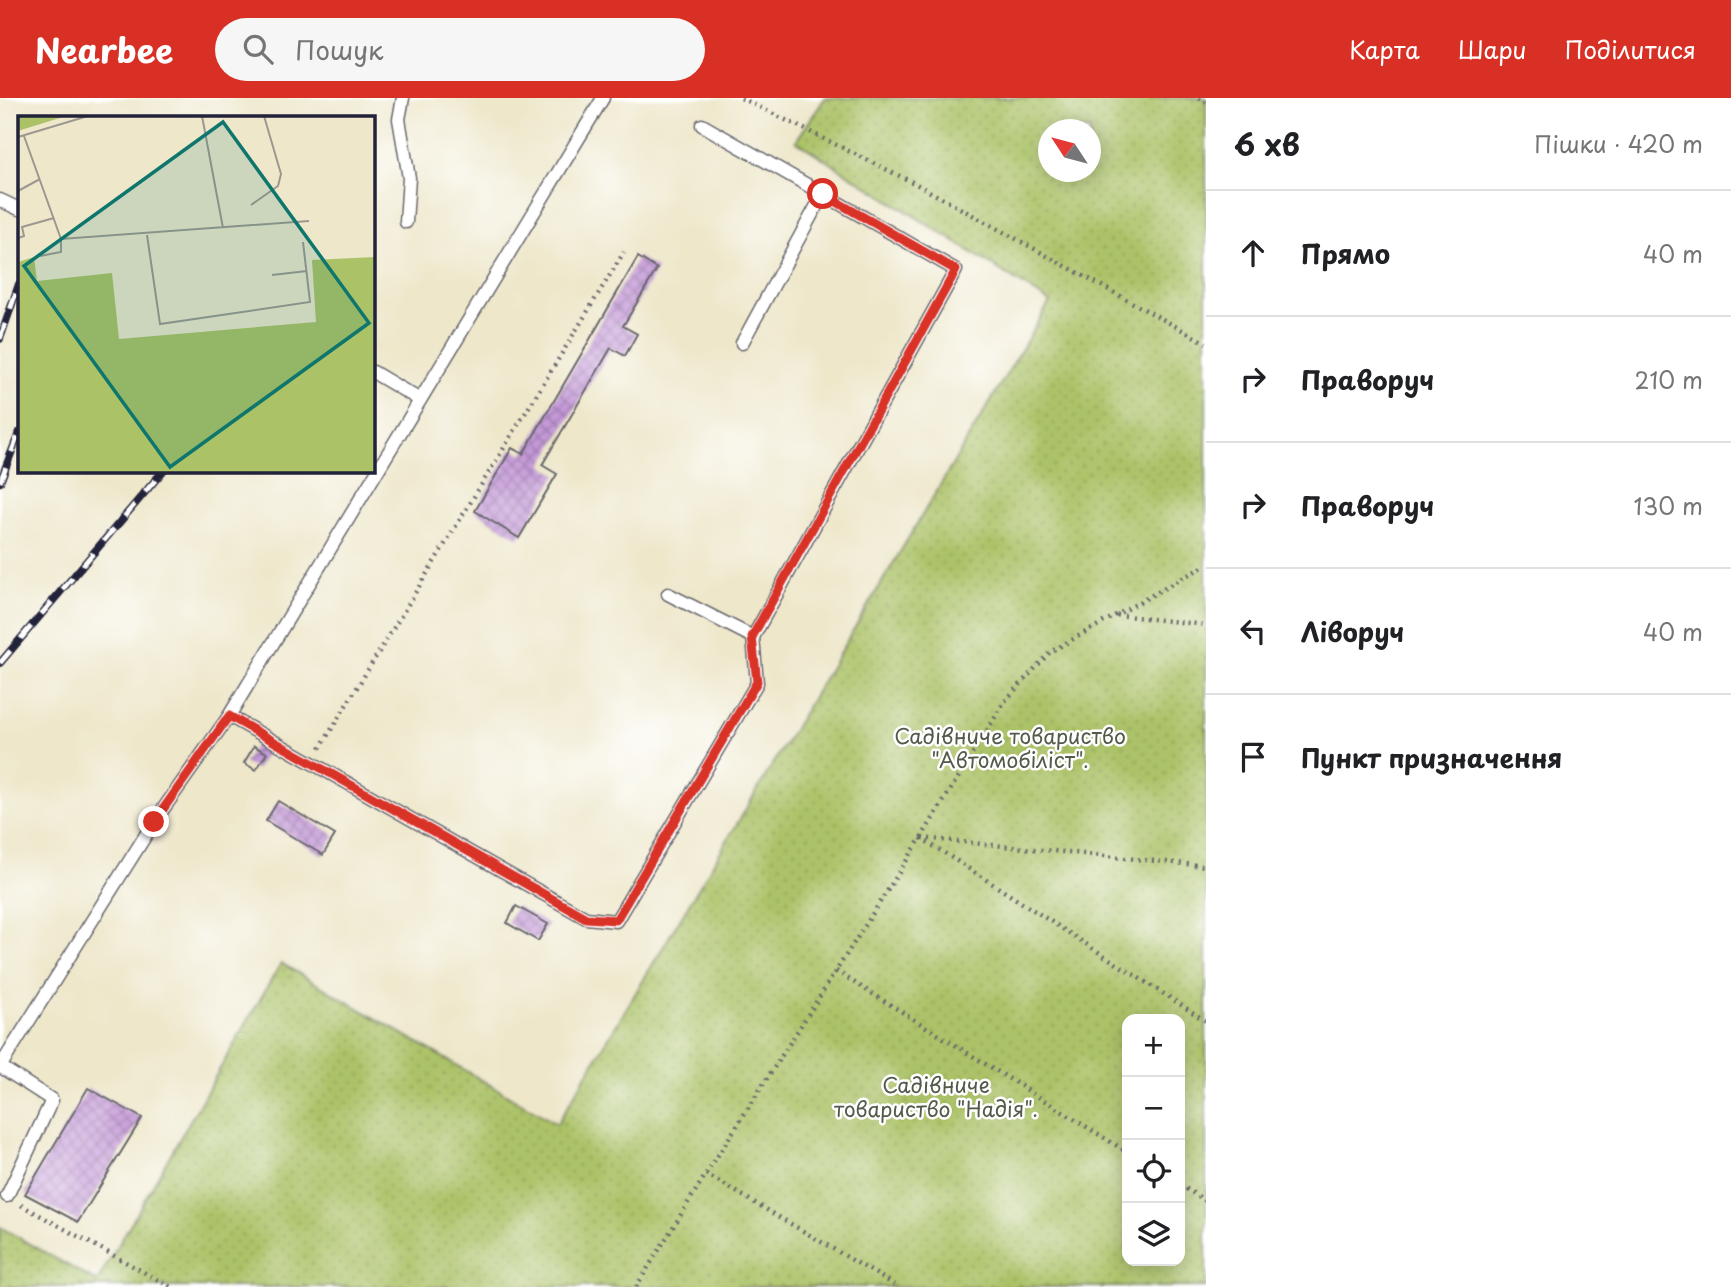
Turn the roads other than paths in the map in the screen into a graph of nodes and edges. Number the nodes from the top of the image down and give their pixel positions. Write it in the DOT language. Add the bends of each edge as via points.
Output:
graph roads {
  1 [pos="404,98"];
  2 [pos="603,98"];
  3 [pos="702,125"];
  4 [pos="823,194"];
  5 [pos="0,200"];
  6 [pos="18,209"];
  7 [pos="406,222"];
  8 [pos="742,343"];
  9 [pos="374,373"];
  10 [pos="421,400"];
  11 [pos="668,594"];
  12 [pos="752,637"];
  13 [pos="229,716"];
  14 [pos="1,1067"];
  15 [pos="7,1196"];
  1 -- 7 [label="lane" via="399,119 409,178"];
  2 -- 10 [label="lane"];
  3 -- 4 [label="lane"];
  4 -- 8 [label="lane"];
  4 -- 12 [label="lane" via="956,270"];
  5 -- 6 [label="lane"];
  9 -- 10 [label="lane"];
  10 -- 13 [label="lane"];
  11 -- 12 [label="lane"];
  12 -- 13 [label="lane" via="757,682 616,920 586,918"];
  13 -- 14 [label="lane" via="154,822"];
  14 -- 15 [label="lane" via="52,1100"];
}
